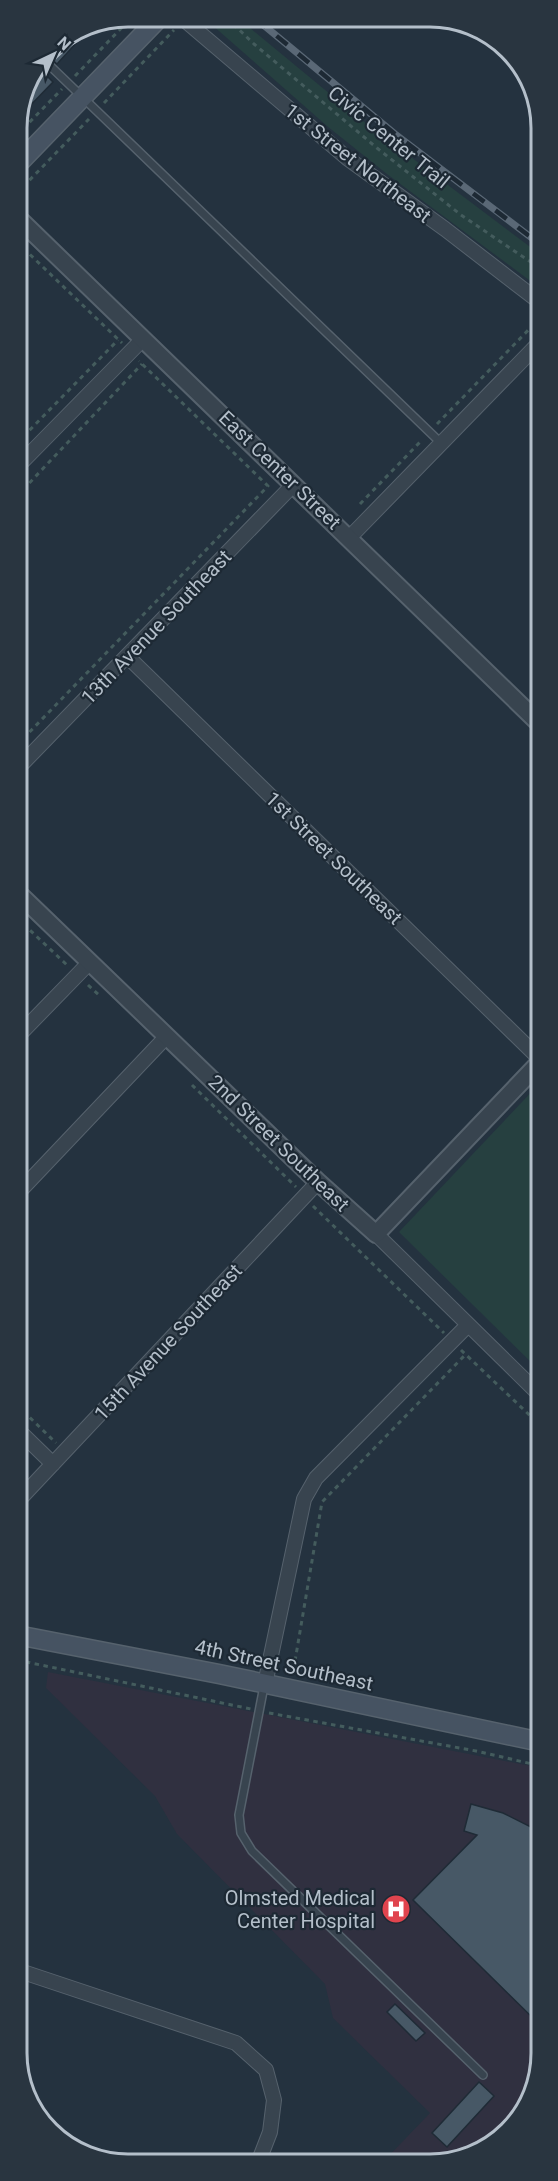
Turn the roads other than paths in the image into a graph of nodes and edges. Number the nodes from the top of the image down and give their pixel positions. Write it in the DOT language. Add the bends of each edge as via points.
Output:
graph roads {
  1 [pos="150,27"];
  2 [pos="193,27"];
  3 [pos="50,65"];
  4 [pos="82,97"];
  5 [pos="27,155"];
  6 [pos="27,227"];
  7 [pos="531,295"];
  8 [pos="143,339"];
  9 [pos="531,351"];
  10 [pos="441,443"];
  11 [pos="27,457"];
  12 [pos="294,484"];
  13 [pos="350,538"];
  14 [pos="128,657"];
  15 [pos="531,708"];
  16 [pos="27,759"];
  17 [pos="27,904"];
  18 [pos="83,968"];
  19 [pos="27,1027"];
  20 [pos="167,1036"];
  21 [pos="531,1051"];
  22 [pos="531,1071"];
  23 [pos="318,1182"];
  24 [pos="27,1183"];
  25 [pos="376,1234"];
  26 [pos="468,1325"];
  27 [pos="531,1386"];
  28 [pos="27,1439"];
  29 [pos="53,1464"];
  30 [pos="27,1491"];
  31 [pos="27,1637"];
  32 [pos="265,1684"];
  33 [pos="531,1740"];
  34 [pos="27,1973"];
  35 [pos="483,2075"];
  36 [pos="261,2154"];
  1 -- 4 [label="main road"];
  2 -- 7 [label="street, 1st Street Northeast" via="346,158"];
  3 -- 4 [label="lane"];
  4 -- 5 [label="main road"];
  4 -- 10 [label="lane"];
  6 -- 8 [label="street, East Center Street"];
  8 -- 11 [label="street"];
  8 -- 12 [label="street, East Center Street"];
  9 -- 10 [label="street"];
  10 -- 13 [label="street"];
  12 -- 13 [label="street, East Center Street"];
  12 -- 14 [label="street, 13th Avenue Southeast"];
  13 -- 15 [label="street, East Center Street"];
  14 -- 16 [label="street, 13th Avenue Southeast"];
  14 -- 21 [label="street, 1st Street Southeast"];
  17 -- 18 [label="street, 2nd Street Southeast"];
  18 -- 19 [label="street"];
  18 -- 20 [label="street, 2nd Street Southeast"];
  20 -- 23 [label="street, 2nd Street Southeast"];
  20 -- 24 [label="street"];
  22 -- 25 [label="street"];
  23 -- 25 [label="street, 2nd Street Southeast"];
  23 -- 29 [label="street, 15th Avenue Southeast"];
  25 -- 26 [label="street, 2nd Street Southeast"];
  26 -- 27 [label="street, 2nd Street Southeast"];
  26 -- 32 [label="street" via="316,1478 304,1499"];
  28 -- 29 [label="street"];
  29 -- 30 [label="street, 15th Avenue Southeast"];
  31 -- 32 [label="main road, 4th Street Southeast"];
  32 -- 33 [label="main road, 4th Street Southeast"];
  32 -- 35 [label="lane" via="239,1815 241,1833 252,1851"];
  34 -- 36 [label="street" via="236,2043 266,2070 274,2100 270,2132"];
}
